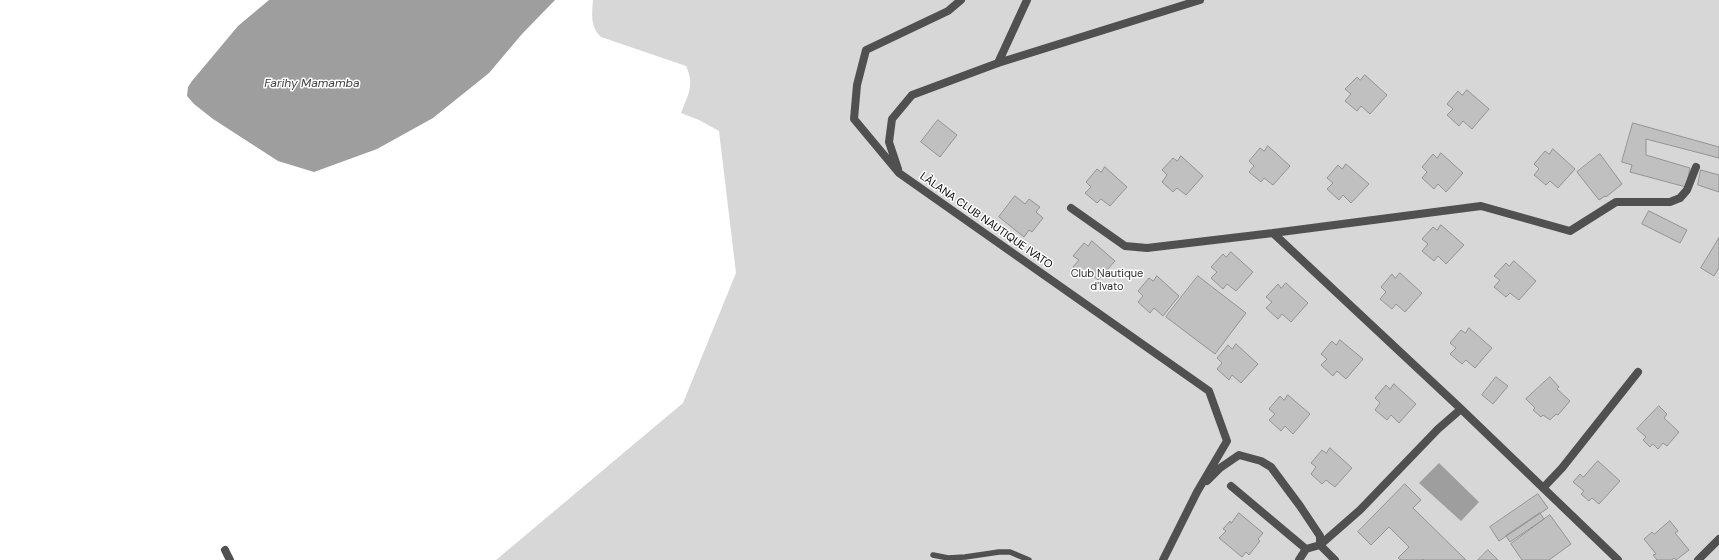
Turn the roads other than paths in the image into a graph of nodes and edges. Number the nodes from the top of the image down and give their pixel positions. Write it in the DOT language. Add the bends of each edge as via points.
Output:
graph roads {
  1 [pos="961,0"];
  2 [pos="1027,0"];
  3 [pos="1200,0"];
  4 [pos="998,63"];
  5 [pos="1696,167"];
  6 [pos="899,173"];
  7 [pos="1071,208"];
  8 [pos="1272,233"];
  9 [pos="1638,372"];
  10 [pos="1461,409"];
  11 [pos="1231,486"];
  12 [pos="1200,487"];
  13 [pos="1543,488"];
  14 [pos="1719,539"];
  15 [pos="1320,545"];
  16 [pos="1306,549"];
  17 [pos="225,550"];
  18 [pos="933,555"];
  19 [pos="230,560"];
  20 [pos="1029,560"];
  21 [pos="1164,560"];
  22 [pos="1299,560"];
  23 [pos="1335,560"];
  24 [pos="1618,560"];
  25 [pos="1698,560"];
  1 -- 6 [label="street, LÀLANA CLUB NAUTIQUE IVATO" via="948,11 866,50 857,85 854,119"];
  2 -- 4 [label="street"];
  3 -- 4 [label="street"];
  4 -- 6 [label="street" via="912,95 892,119 889,142"];
  5 -- 8 [label="street" via="1687,190 1680,198 1670,202 1616,202 1570,231 1481,206"];
  6 -- 12 [label="street, LÀLANA CLUB NAUTIQUE IVATO" via="1209,391 1226,441"];
  7 -- 8 [label="street" via="1125,246 1147,248"];
  8 -- 10 [label="street"];
  9 -- 13 [label="street" via="1562,468"];
  10 -- 13 [label="street"];
  10 -- 15 [label="street" via="1438,429 1360,510"];
  11 -- 16 [label="street"];
  12 -- 15 [label="street" via="1220,468 1239,455 1261,461 1271,467 1300,506 1320,536"];
  12 -- 21 [label="street, LÀLANA CLUB NAUTIQUE IVATO"];
  13 -- 24 [label="street"];
  14 -- 25 [label="street"];
  15 -- 16 [label="street"];
  15 -- 23 [label="street"];
  16 -- 22 [label="street"];
  17 -- 19 [label="street"];
  18 -- 20 [label="lane" via="948,558 1010,552"];
}
